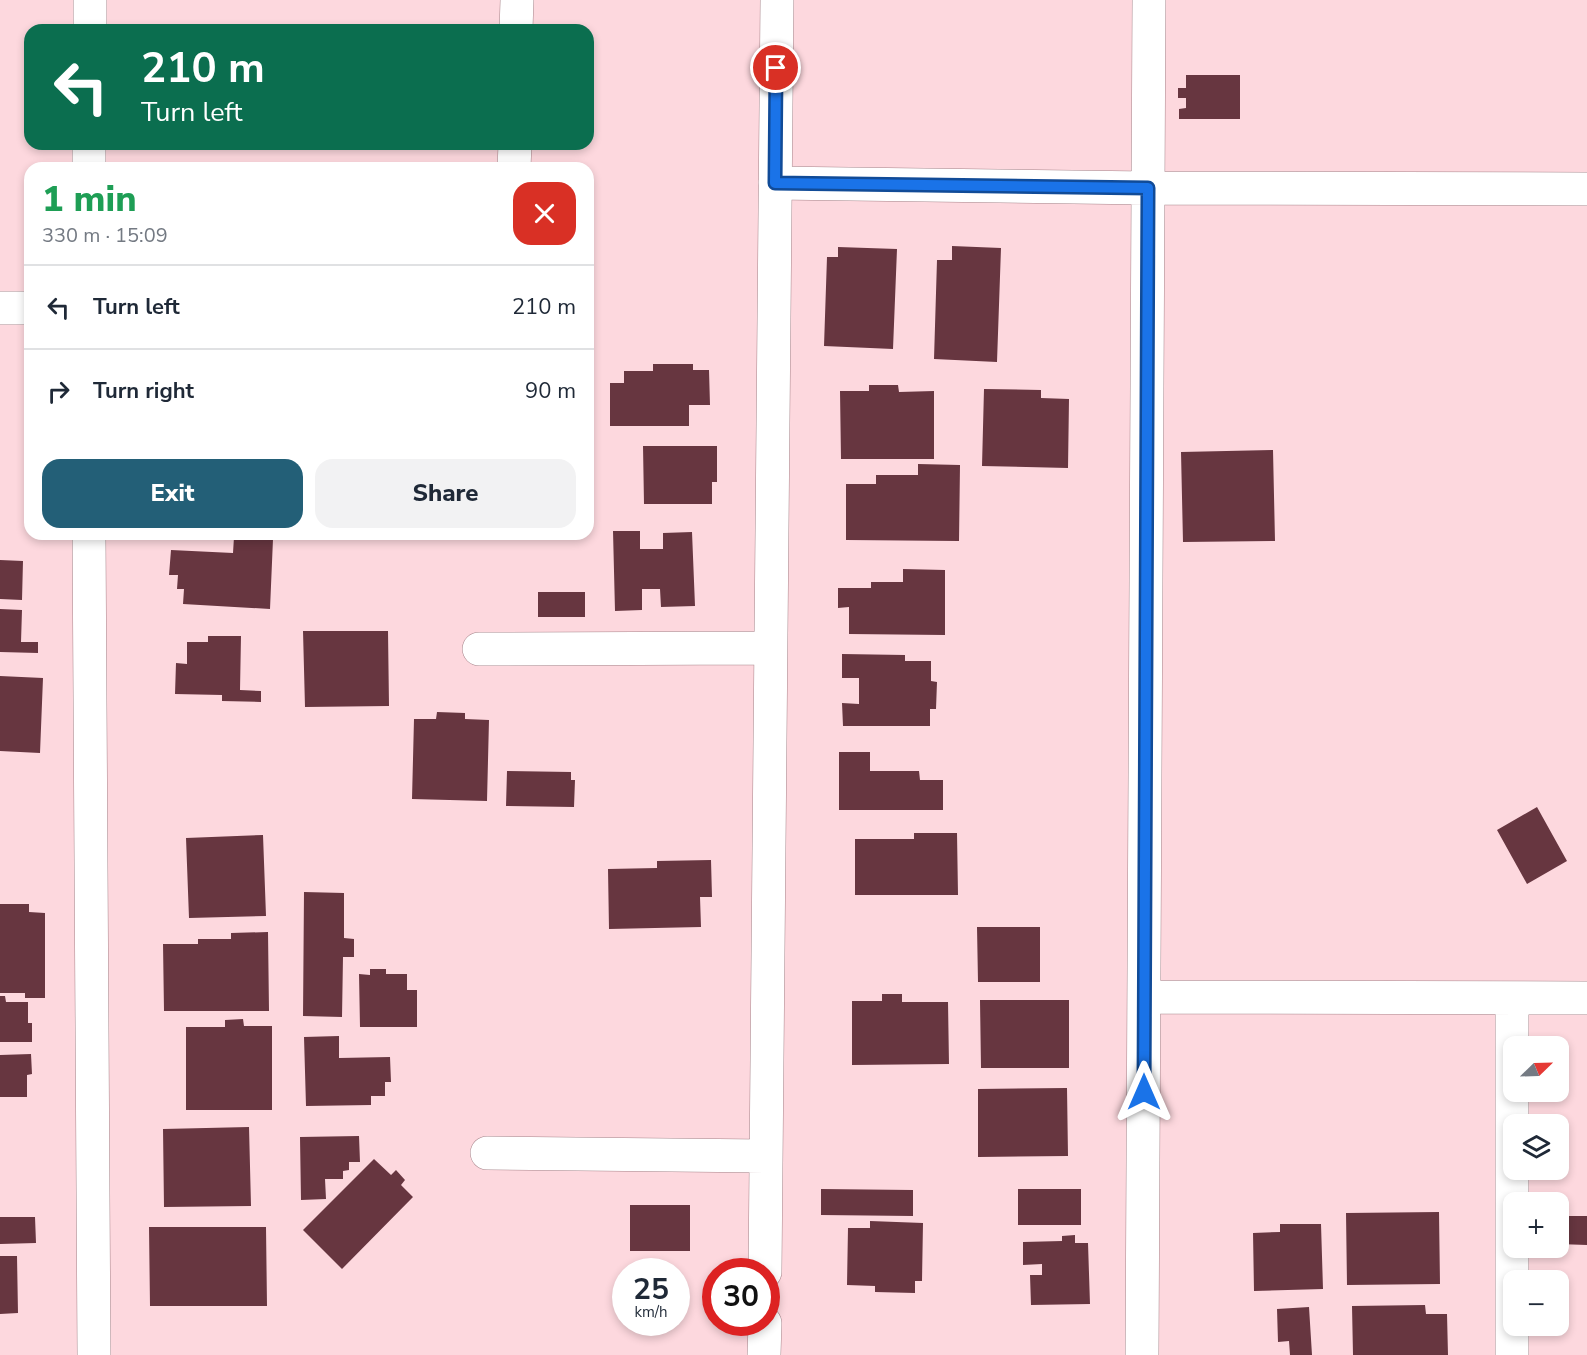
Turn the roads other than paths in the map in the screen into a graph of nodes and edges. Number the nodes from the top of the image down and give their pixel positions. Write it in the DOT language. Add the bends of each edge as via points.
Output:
graph roads {
  1 [pos="90,0"];
  2 [pos="517,0"];
  3 [pos="777,0"];
  4 [pos="1149,0"];
  5 [pos="90,24"];
  6 [pos="516,24"];
  7 [pos="775,183"];
  8 [pos="1148,188"];
  9 [pos="1587,189"];
  10 [pos="0,308"];
  11 [pos="24,308"];
  12 [pos="89,540"];
  13 [pos="771,648"];
  14 [pos="478,649"];
  15 [pos="1144,997"];
  16 [pos="1512,998"];
  17 [pos="1587,998"];
  18 [pos="487,1153"];
  19 [pos="766,1156"];
  20 [pos="765,1258"];
  21 [pos="765,1336"];
  22 [pos="94,1355"];
  23 [pos="764,1355"];
  24 [pos="1142,1355"];
  25 [pos="1512,1355"];
  1 -- 5 [label="street"];
  2 -- 6 [label="street"];
  3 -- 7 [label="street"];
  4 -- 8 [label="street"];
  7 -- 8 [label="street"];
  7 -- 13 [label="street"];
  8 -- 9 [label="street"];
  8 -- 15 [label="street"];
  10 -- 11 [label="street"];
  12 -- 22 [label="street"];
  13 -- 14 [label="street"];
  13 -- 19 [label="street"];
  15 -- 16 [label="street"];
  15 -- 24 [label="street"];
  16 -- 17 [label="street"];
  16 -- 25 [label="street"];
  18 -- 19 [label="street"];
  19 -- 20 [label="street"];
  21 -- 23 [label="street"];
}
